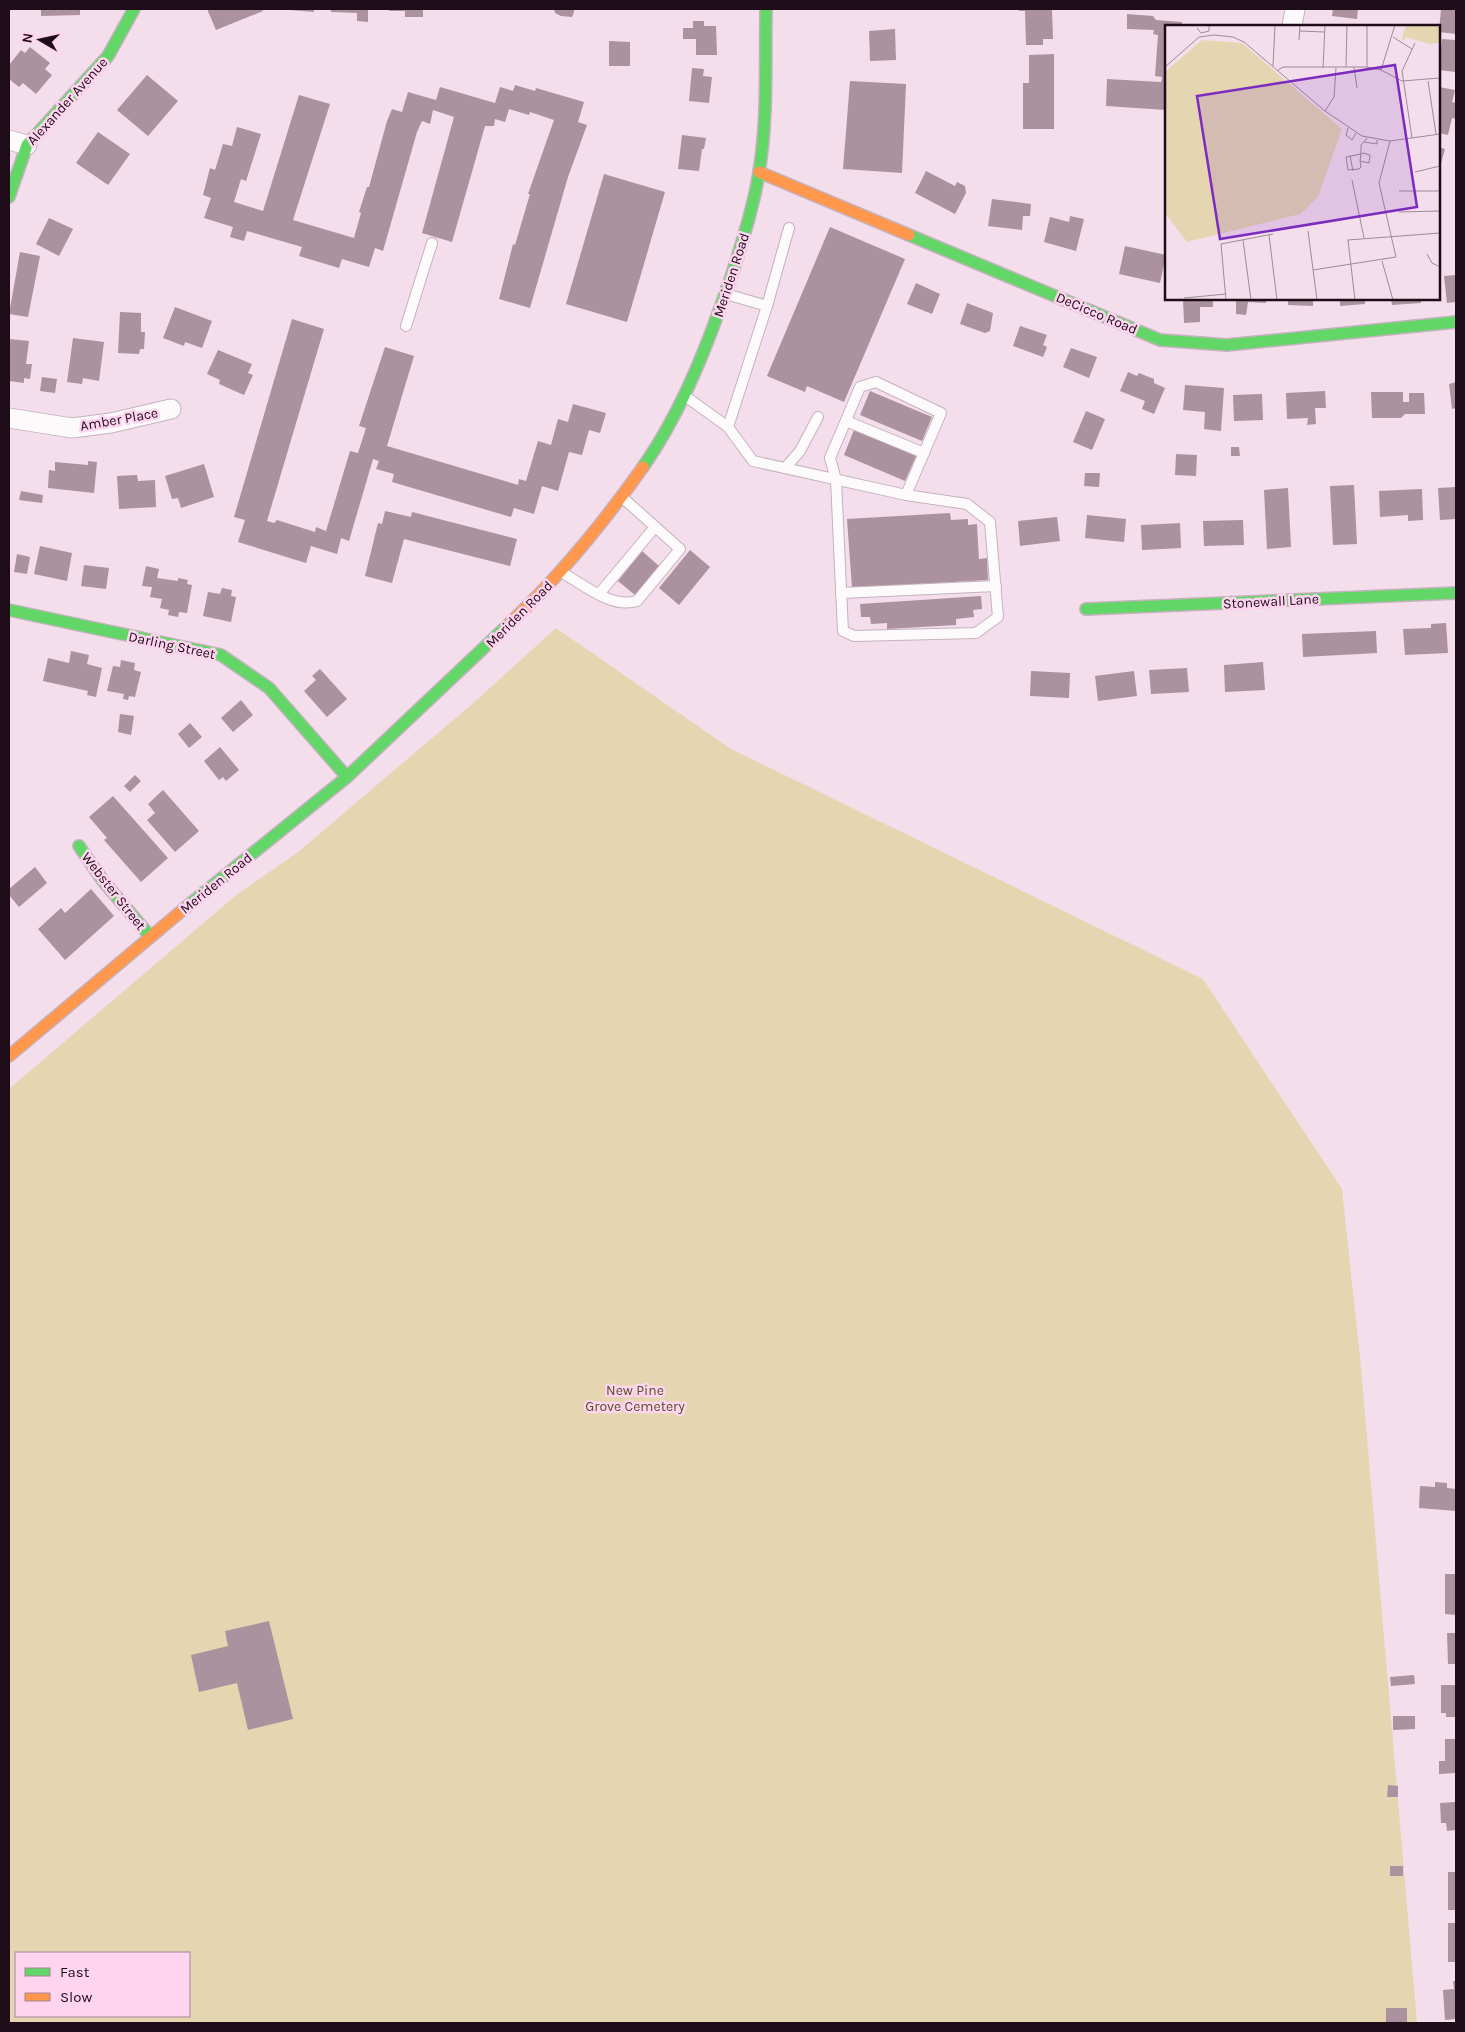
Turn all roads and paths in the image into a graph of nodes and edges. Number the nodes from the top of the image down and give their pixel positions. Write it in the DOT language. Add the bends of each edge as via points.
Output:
graph roads {
  1 [pos="134,9"];
  2 [pos="766,9"];
  3 [pos="1295,9"];
  4 [pos="1292,25"];
  5 [pos="18,142"];
  6 [pos="759,172"];
  7 [pos="9,197"];
  8 [pos="789,228"];
  9 [pos="432,243"];
  10 [pos="725,294"];
  11 [pos="767,306"];
  12 [pos="1456,322"];
  13 [pos="406,326"];
  14 [pos="685,396"];
  15 [pos="171,410"];
  16 [pos="818,416"];
  17 [pos="9,418"];
  18 [pos="846,421"];
  19 [pos="728,427"];
  20 [pos="924,453"];
  21 [pos="785,468"];
  22 [pos="836,480"];
  23 [pos="906,496"];
  24 [pos="622,497"];
  25 [pos="655,527"];
  26 [pos="560,571"];
  27 [pos="996,586"];
  28 [pos="841,592"];
  29 [pos="1456,593"];
  30 [pos="599,594"];
  31 [pos="1086,609"];
  32 [pos="9,610"];
  33 [pos="347,776"];
  34 [pos="79,846"];
  35 [pos="150,936"];
  36 [pos="9,1056"];
  1 -- 5 [label="street, Alexander Avenue" via="108,56"];
  2 -- 6 [label="street, Meriden Road"];
  3 -- 4 [label="street"];
  5 -- 7 [label="street, Alexander Avenue"];
  6 -- 10 [label="street, Meriden Road" via="744,238"];
  6 -- 12 [label="street, DeCicco Road" via="1160,340 1227,345"];
  8 -- 11 [label="lane"];
  9 -- 13 [label="lane"];
  10 -- 11 [label="lane"];
  10 -- 14 [label="street, Meriden Road"];
  11 -- 19 [label="lane"];
  14 -- 19 [label="lane"];
  14 -- 24 [label="street, Meriden Road" via="658,445"];
  15 -- 17 [label="street, Amber Place" via="72,428"];
  16 -- 21 [label="lane" via="800,451"];
  18 -- 20 [label="lane"];
  18 -- 20 [label="lane" via="860,387 876,382 941,413"];
  18 -- 22 [label="lane" via="830,458"];
  19 -- 21 [label="lane" via="754,461"];
  20 -- 23 [label="lane"];
  21 -- 22 [label="lane"];
  22 -- 23 [label="lane"];
  22 -- 28 [label="lane"];
  23 -- 27 [label="lane" via="967,504 990,522"];
  24 -- 25 [label="lane"];
  24 -- 26 [label="street, Meriden Road"];
  25 -- 30 [label="lane"];
  25 -- 30 [label="lane" via="680,549 637,601 628,604"];
  26 -- 30 [label="lane"];
  26 -- 33 [label="street, Meriden Road" via="539,596"];
  27 -- 28 [label="lane"];
  27 -- 28 [label="lane" via="998,617 976,633 854,636 843,631"];
  29 -- 31 [label="street, Stonewall Lane"];
  32 -- 33 [label="street, Darling Street" via="221,655 269,688"];
  33 -- 35 [label="street, Meriden Road"];
  34 -- 35 [label="street, Webster Street" via="103,881"];
  35 -- 36 [label="street, Meriden Road"];
}
